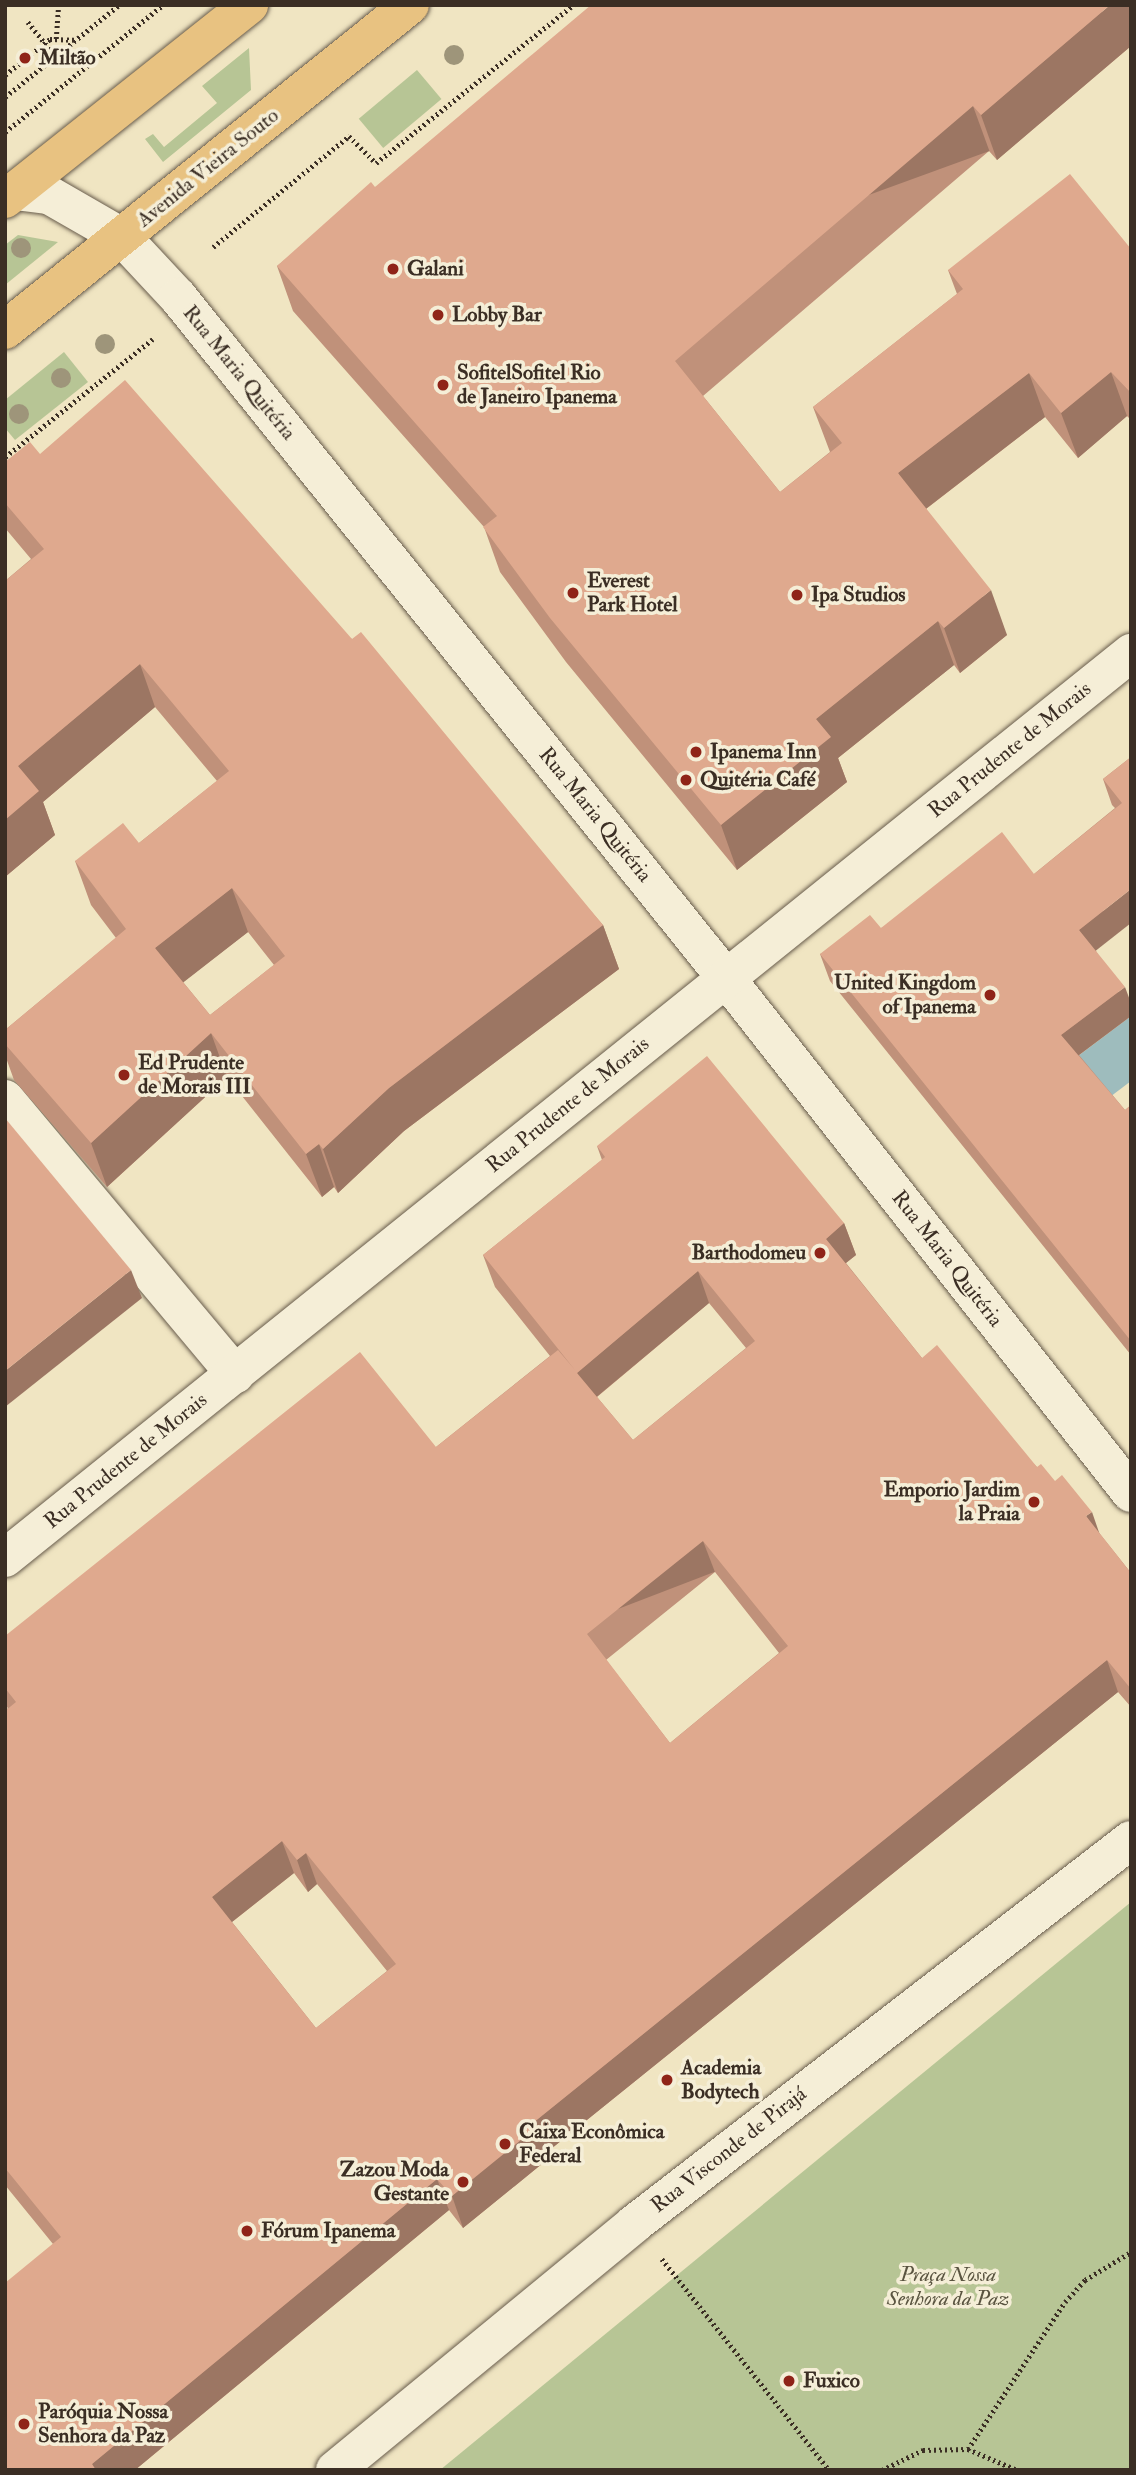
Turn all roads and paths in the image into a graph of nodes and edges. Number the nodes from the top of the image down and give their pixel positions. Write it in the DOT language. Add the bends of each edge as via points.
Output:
graph roads {
  1 [pos="119,5"];
  2 [pos="163,5"];
  3 [pos="250,5"];
  4 [pos="410,5"];
  5 [pos="573,5"];
  6 [pos="58,7"];
  7 [pos="28,22"];
  8 [pos="56,39"];
  9 [pos="75,40"];
  10 [pos="45,43"];
  11 [pos="56,57"];
  12 [pos="5,75"];
  13 [pos="5,97"];
  14 [pos="5,132"];
  15 [pos="10,195"];
  16 [pos="122,237"];
  17 [pos="213,247"];
  18 [pos="5,330"];
  19 [pos="148,331"];
  20 [pos="5,457"];
  21 [pos="1131,653"];
  22 [pos="726,978"];
  23 [pos="5,1099"];
  24 [pos="235,1374"];
  25 [pos="1131,1493"];
  26 [pos="5,1558"];
  27 [pos="1131,1840"];
  28 [pos="634,2224"];
  29 [pos="1131,2252"];
  30 [pos="968,2449"];
  31 [pos="335,2470"];
  32 [pos="829,2470"];
  33 [pos="882,2470"];
  34 [pos="1017,2470"];
  1 -- 9 [label="path"];
  2 -- 14 [label="path"];
  3 -- 15 [label="highway"];
  4 -- 16 [label="highway, Avenida Vieira Souto"];
  5 -- 17 [label="path" via="376,163 349,136"];
  6 -- 8 [label="path"];
  7 -- 10 [label="path"];
  8 -- 9 [label="path"];
  8 -- 10 [label="path"];
  9 -- 11 [label="path"];
  10 -- 11 [label="path"];
  10 -- 12 [label="path"];
  11 -- 13 [label="path"];
  15 -- 16 [label="main road, Rua Maria Quitéria" via="49,195"];
  16 -- 18 [label="highway, Avenida Vieira Souto"];
  16 -- 22 [label="main road, Rua Maria Quitéria" via="178,297"];
  19 -- 20 [label="path" via="154,338"];
  21 -- 22 [label="main road, Rua Prudente de Morais"];
  22 -- 24 [label="main road, Rua Prudente de Morais"];
  22 -- 25 [label="main road, Rua Maria Quitéria"];
  23 -- 24 [label="main road"];
  24 -- 26 [label="main road, Rua Prudente de Morais"];
  27 -- 28 [label="main road, Rua Visconde de Pirajá"];
  28 -- 31 [label="main road, Rua Visconde de Pirajá"];
  28 -- 32 [label="path"];
  29 -- 30 [label="path" via="1085,2280 1065,2302"];
  30 -- 33 [label="path" via="923,2450"];
  30 -- 34 [label="path"];
}
